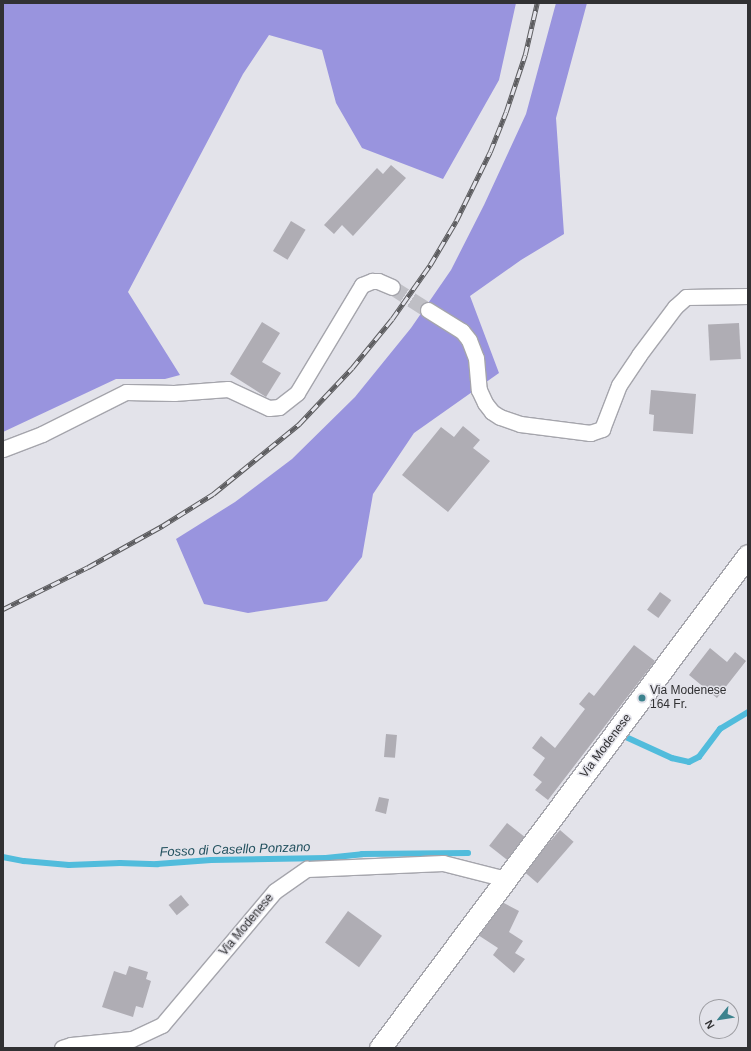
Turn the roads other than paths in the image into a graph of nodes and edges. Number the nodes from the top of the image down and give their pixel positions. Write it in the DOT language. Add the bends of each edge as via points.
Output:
graph roads {
  1 [pos="392,287"];
  2 [pos="748,296"];
  3 [pos="428,310"];
  4 [pos="3,449"];
  5 [pos="748,555"];
  6 [pos="506,879"];
  7 [pos="62,1048"];
  8 [pos="380,1048"];
  1 -- 4 [label="street" via="378,281 362,285 297,393 279,406 269,408 228,389 174,393 126,392 42,434"];
  2 -- 3 [label="street" via="686,297 639,355 619,385 602,429 590,433 520,424 492,412 479,390 476,358 469,340 462,331"];
  5 -- 6 [label="street, Via Modenese"];
  6 -- 7 [label="street, Via Modenese" via="443,863 307,869 275,891 162,1025 132,1039"];
  6 -- 8 [label="street, Via Modenese"];
}
